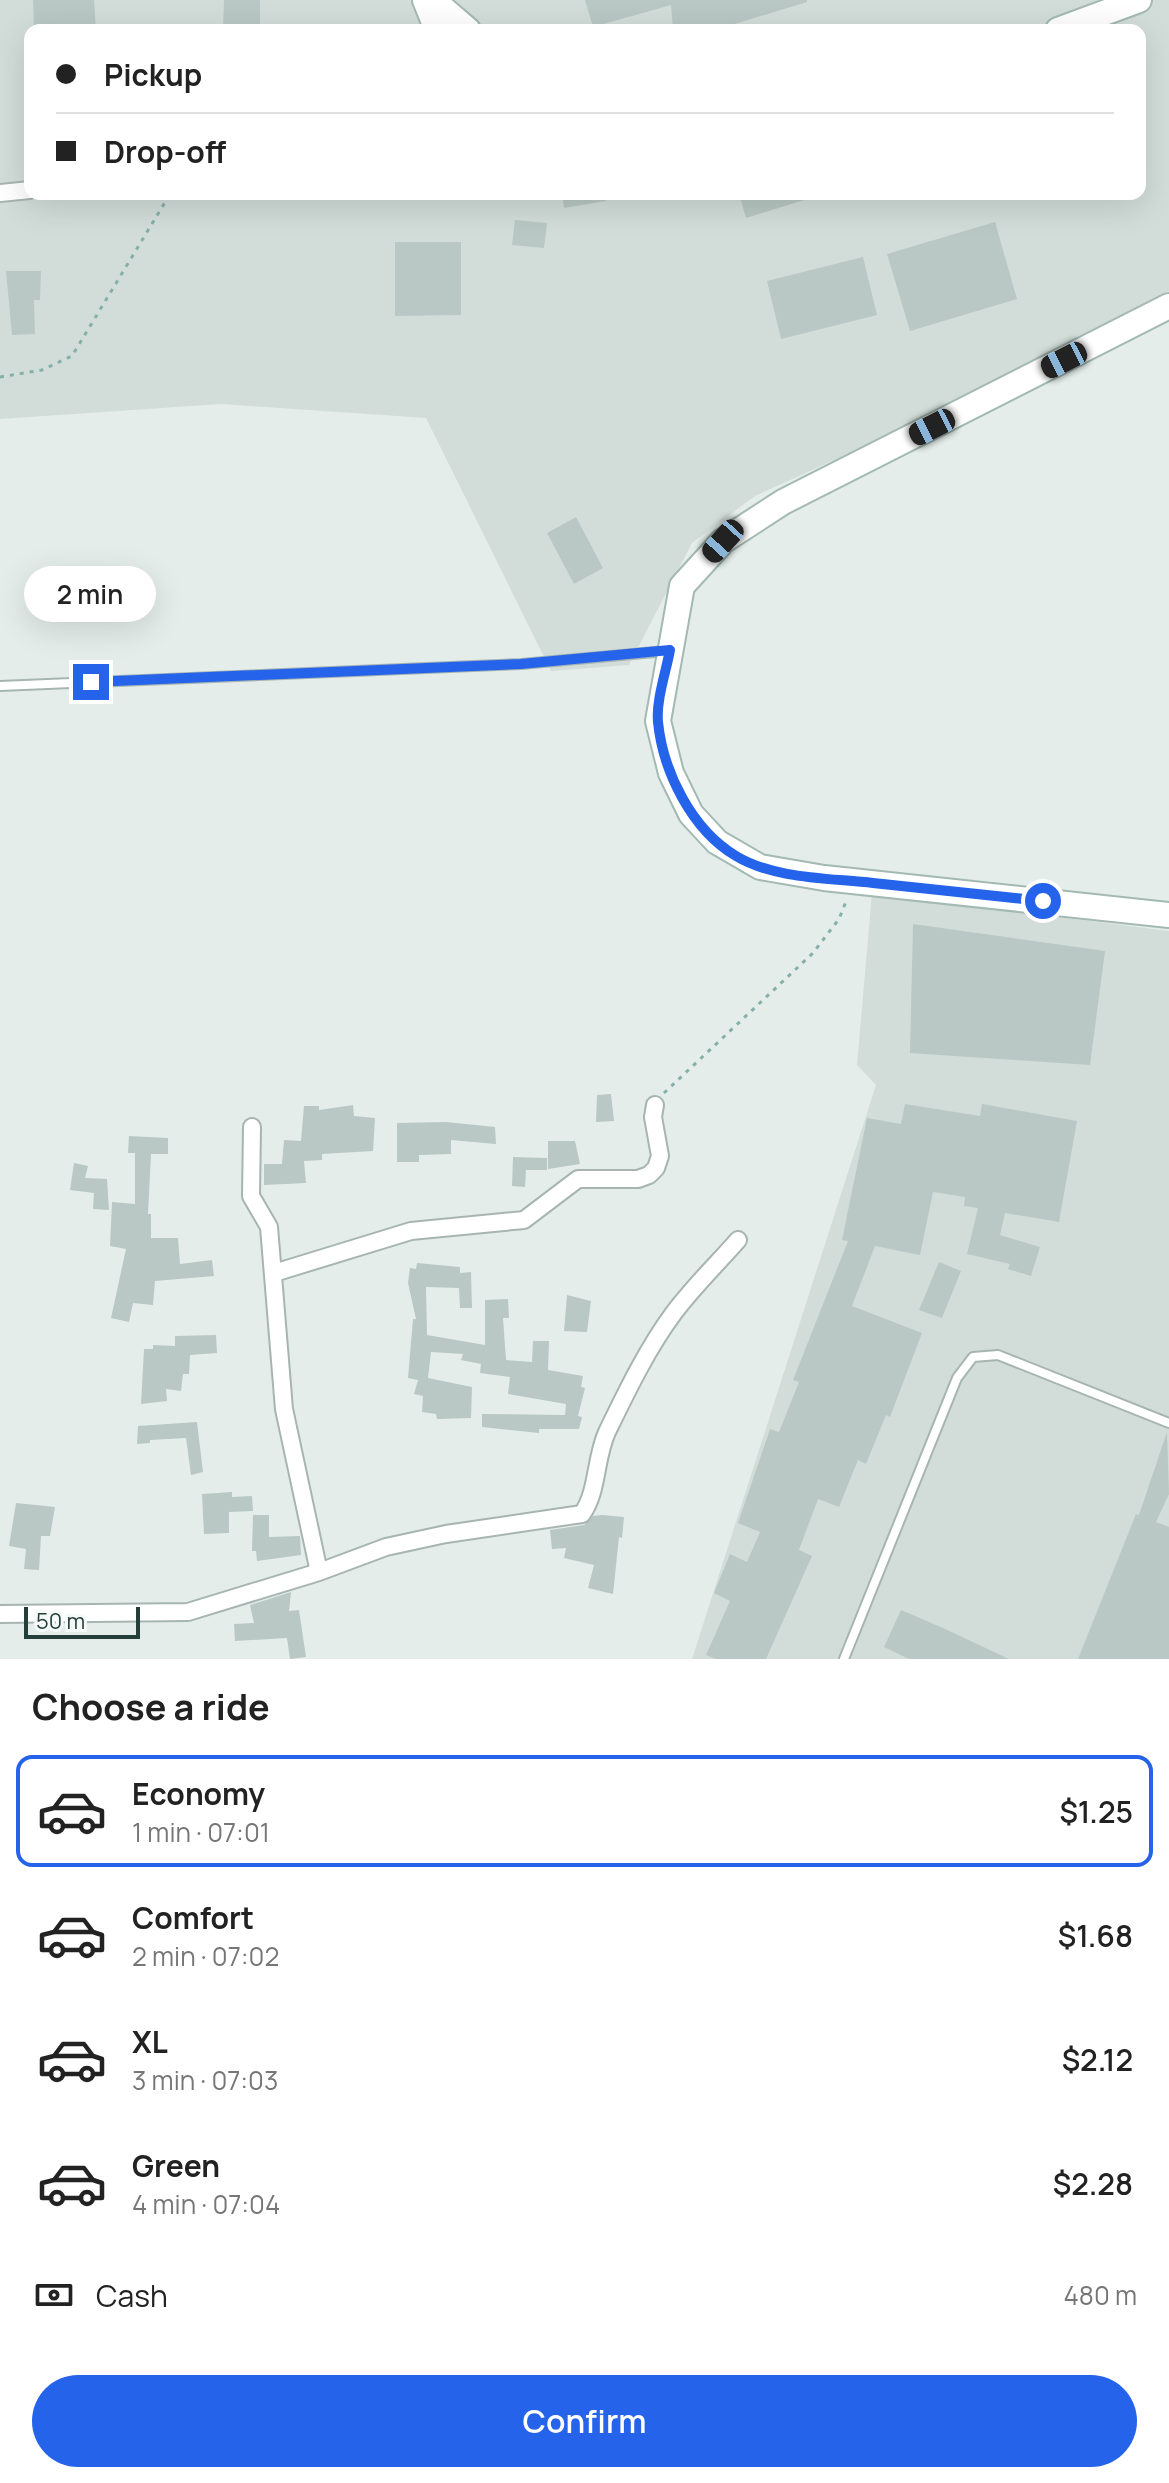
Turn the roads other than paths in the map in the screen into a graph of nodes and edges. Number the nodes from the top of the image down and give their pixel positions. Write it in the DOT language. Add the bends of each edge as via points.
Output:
graph roads {
  1 [pos="425,0"];
  2 [pos="433,0"];
  3 [pos="1139,0"];
  4 [pos="1109,5"];
  5 [pos="435,24"];
  6 [pos="461,24"];
  7 [pos="1070,24"];
  8 [pos="24,191"];
  9 [pos="0,193"];
  10 [pos="1169,306"];
  11 [pos="670,650"];
  12 [pos="0,686"];
  13 [pos="1169,915"];
  14 [pos="655,1105"];
  15 [pos="252,1127"];
  16 [pos="738,1240"];
  17 [pos="274,1273"];
  18 [pos="1169,1423"];
  19 [pos="319,1572"];
  20 [pos="0,1614"];
  21 [pos="844,1659"];
  1 -- 5 [label="main road"];
  2 -- 6 [label="main road"];
  3 -- 4 [label="main road"];
  4 -- 7 [label="main road"];
  8 -- 9 [label="street"];
  10 -- 11 [label="main road" via="783,502 723,541 682,586"];
  11 -- 12 [label="lane" via="521,664"];
  11 -- 13 [label="main road" via="658,721 671,773 691,814 717,842 760,867"];
  14 -- 17 [label="street" via="660,1156 649,1175 578,1179 524,1220 411,1231"];
  15 -- 17 [label="street" via="251,1196 269,1227"];
  16 -- 19 [label="street" via="673,1314 655,1343 606,1435 582,1514 386,1547"];
  17 -- 19 [label="street" via="284,1409"];
  18 -- 21 [label="lane" via="998,1355 973,1357 957,1378"];
  19 -- 20 [label="street" via="188,1612"];
}
